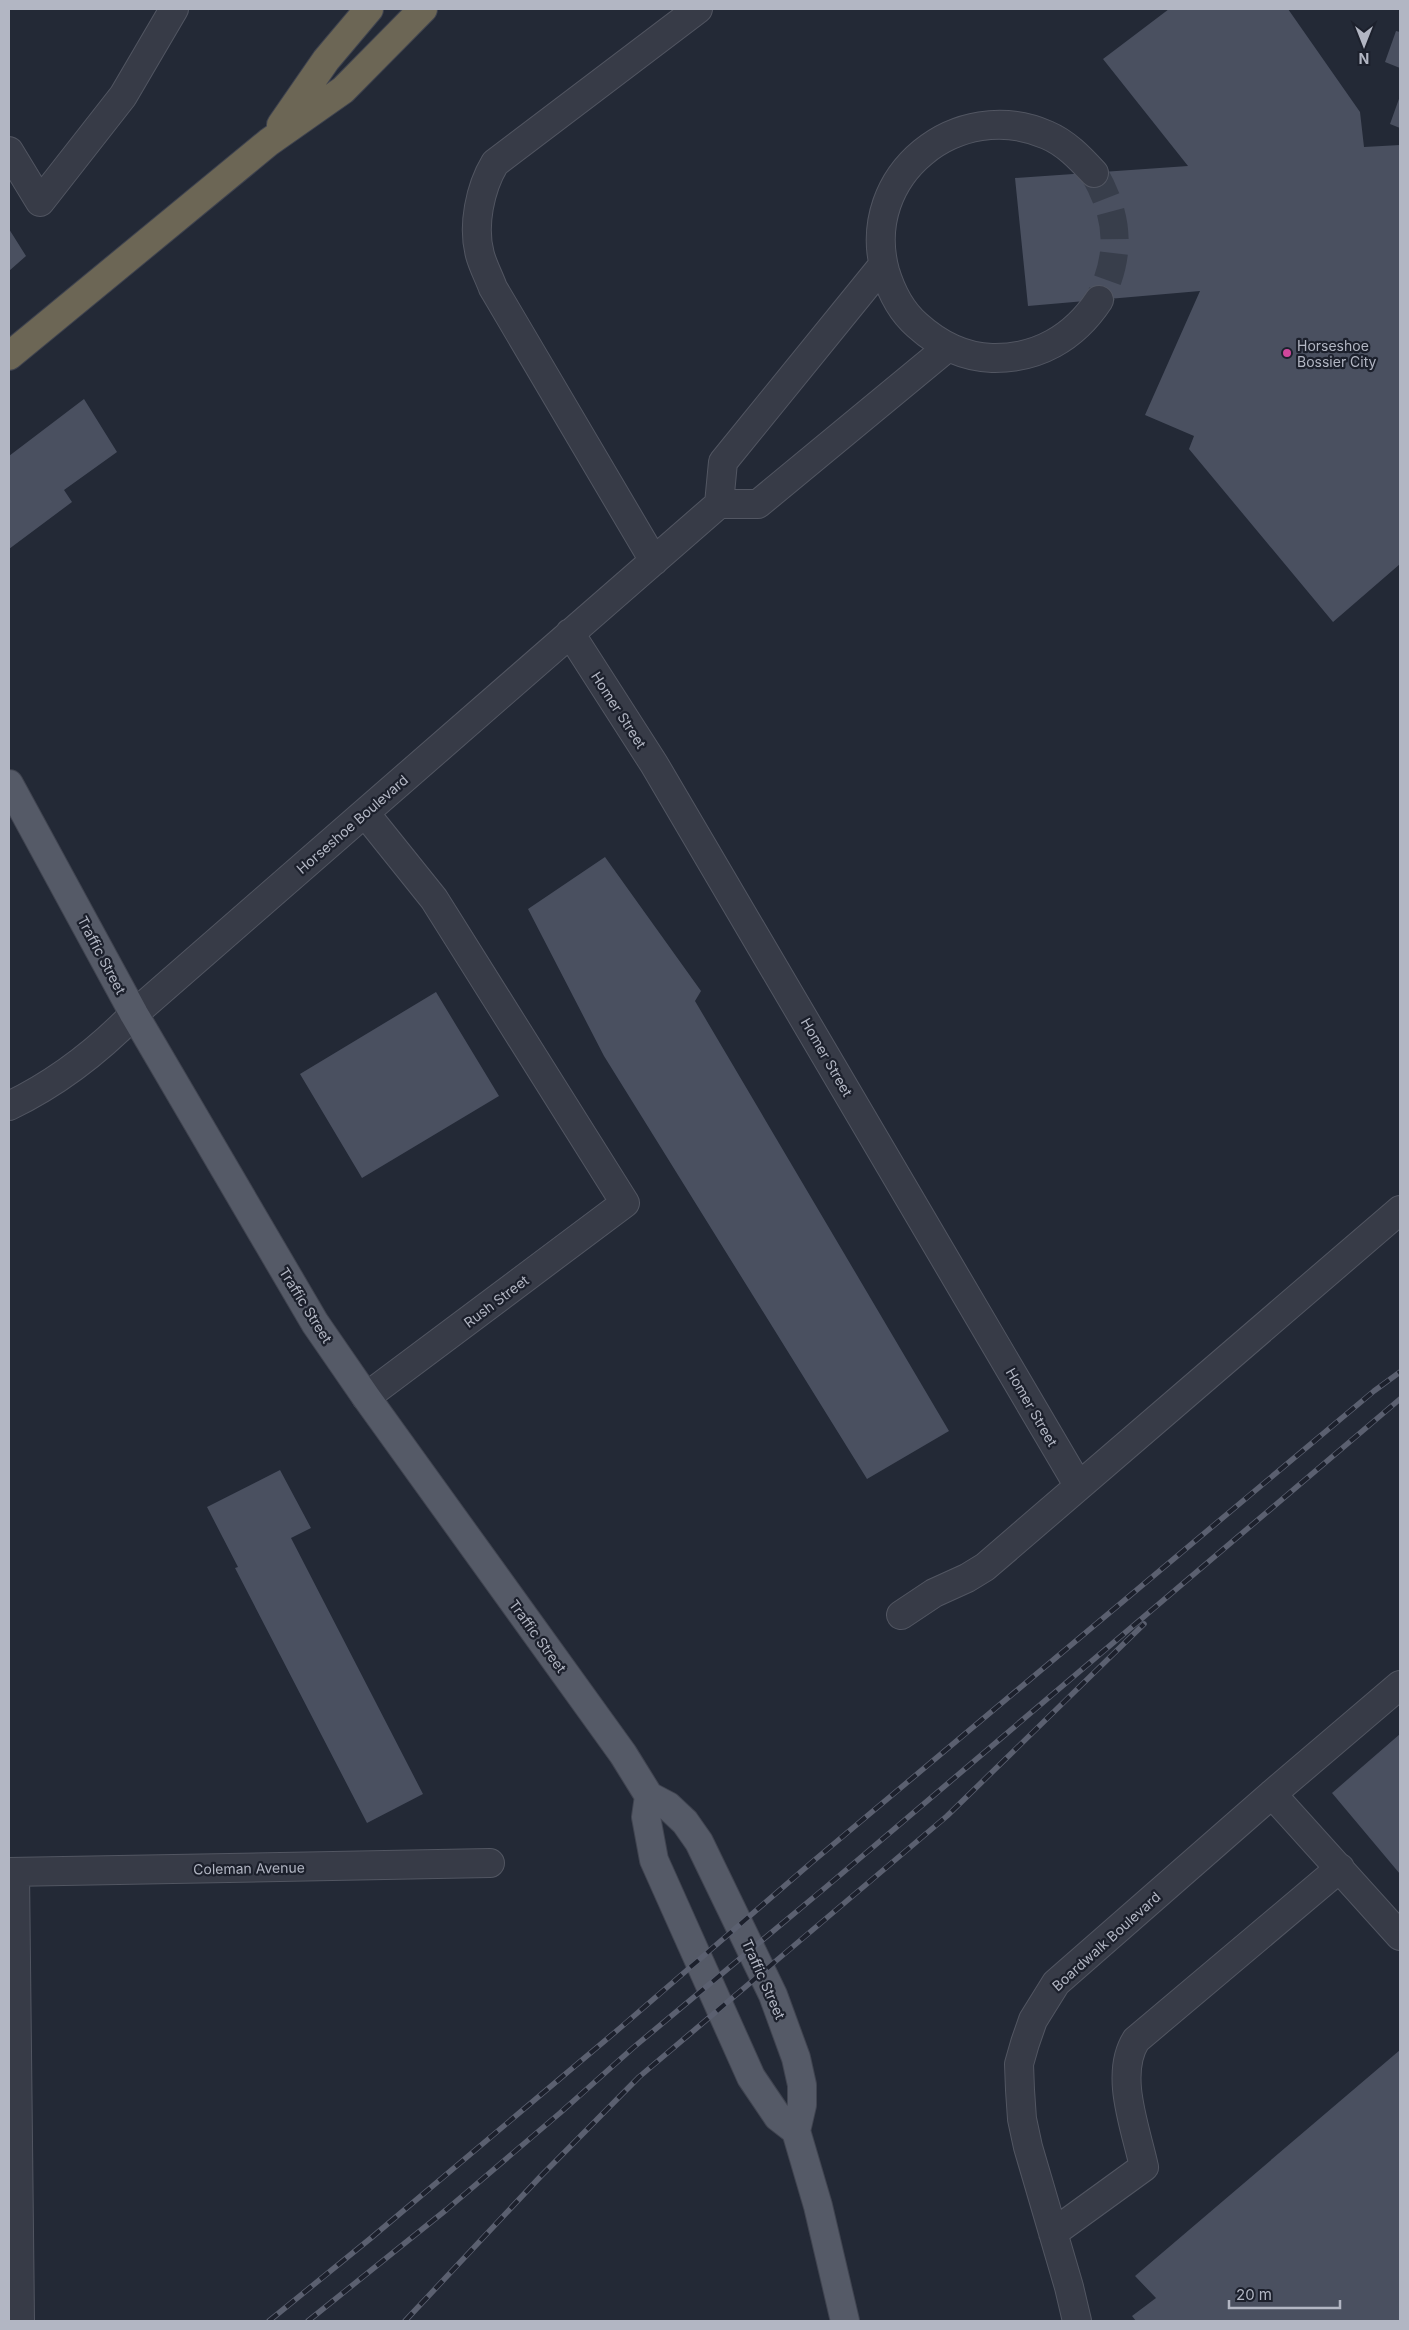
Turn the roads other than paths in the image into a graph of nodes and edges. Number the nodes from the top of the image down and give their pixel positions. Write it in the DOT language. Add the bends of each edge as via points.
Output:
graph roads {
  1 [pos="174,9"];
  2 [pos="369,9"];
  3 [pos="423,9"];
  4 [pos="698,9"];
  5 [pos="269,142"];
  6 [pos="9,151"];
  7 [pos="1094,172"];
  8 [pos="884,265"];
  9 [pos="1099,300"];
  10 [pos="948,347"];
  11 [pos="9,356"];
  12 [pos="719,504"];
  13 [pos="654,561"];
  14 [pos="570,633"];
  15 [pos="9,784"];
  16 [pos="364,814"];
  17 [pos="134,1014"];
  18 [pos="9,1106"];
  19 [pos="1400,1210"];
  20 [pos="366,1398"];
  21 [pos="1078,1485"];
  22 [pos="901,1615"];
  23 [pos="1400,1685"];
  24 [pos="1272,1794"];
  25 [pos="650,1796"];
  26 [pos="490,1862"];
  27 [pos="1340,1868"];
  28 [pos="12,1872"];
  29 [pos="1400,1936"];
  30 [pos="12,2002"];
  31 [pos="14,2131"];
  32 [pos="796,2131"];
  33 [pos="1054,2234"];
  34 [pos="20,2321"];
  35 [pos="844,2321"];
  36 [pos="1077,2321"];
  1 -- 6 [label="street" via="123,96 40,202"];
  2 -- 5 [label="highway" via="326,60"];
  3 -- 5 [label="highway" via="342,90"];
  4 -- 13 [label="street" via="495,163 488,175 478,213 480,253 493,288"];
  5 -- 11 [label="highway"];
  7 -- 8 [label="street" via="1068,148 1048,135 1027,128 1004,124 958,131 919,155 903,172 884,213 881,236"];
  8 -- 10 [label="street" via="898,302 911,320"];
  8 -- 12 [label="street" via="723,462"];
  9 -- 10 [label="street" via="1076,329 1035,352 989,358"];
  10 -- 12 [label="street" via="758,504"];
  12 -- 13 [label="street, Horseshoe Boulevard"];
  13 -- 14 [label="street, Horseshoe Boulevard"];
  14 -- 16 [label="street, Horseshoe Boulevard"];
  14 -- 21 [label="street, Homer Street" via="654,764"];
  15 -- 17 [label="main road, Traffic Street"];
  16 -- 17 [label="street, Horseshoe Boulevard"];
  16 -- 20 [label="street, Rush Street" via="434,899 625,1203"];
  17 -- 18 [label="street, Horseshoe Boulevard" via="108,1041 72,1069"];
  17 -- 20 [label="main road, Traffic Street" via="315,1323"];
  19 -- 21 [label="street"];
  20 -- 25 [label="main road, Traffic Street"];
  21 -- 22 [label="street" via="985,1567 934,1592"];
  23 -- 24 [label="street, Boardwalk Boulevard"];
  24 -- 27 [label="street"];
  24 -- 33 [label="street, Boardwalk Boulevard" via="1056,1983 1033,2020 1019,2064 1022,2119"];
  25 -- 32 [label="main road" via="646,1817 654,1860 751,2077 778,2117"];
  25 -- 32 [label="main road, Traffic Street" via="668,1806 699,1842 773,1995 796,2058 802,2085 802,2105"];
  26 -- 28 [label="street, Coleman Avenue"];
  27 -- 29 [label="street"];
  27 -- 33 [label="street" via="1136,2040 1128,2051 1126,2085 1144,2167"];
  28 -- 30 [label="street"];
  30 -- 31 [label="street"];
  31 -- 34 [label="street"];
  32 -- 35 [label="main road, Traffic Street" via="818,2206"];
  33 -- 36 [label="street, Boardwalk Boulevard"];
}
